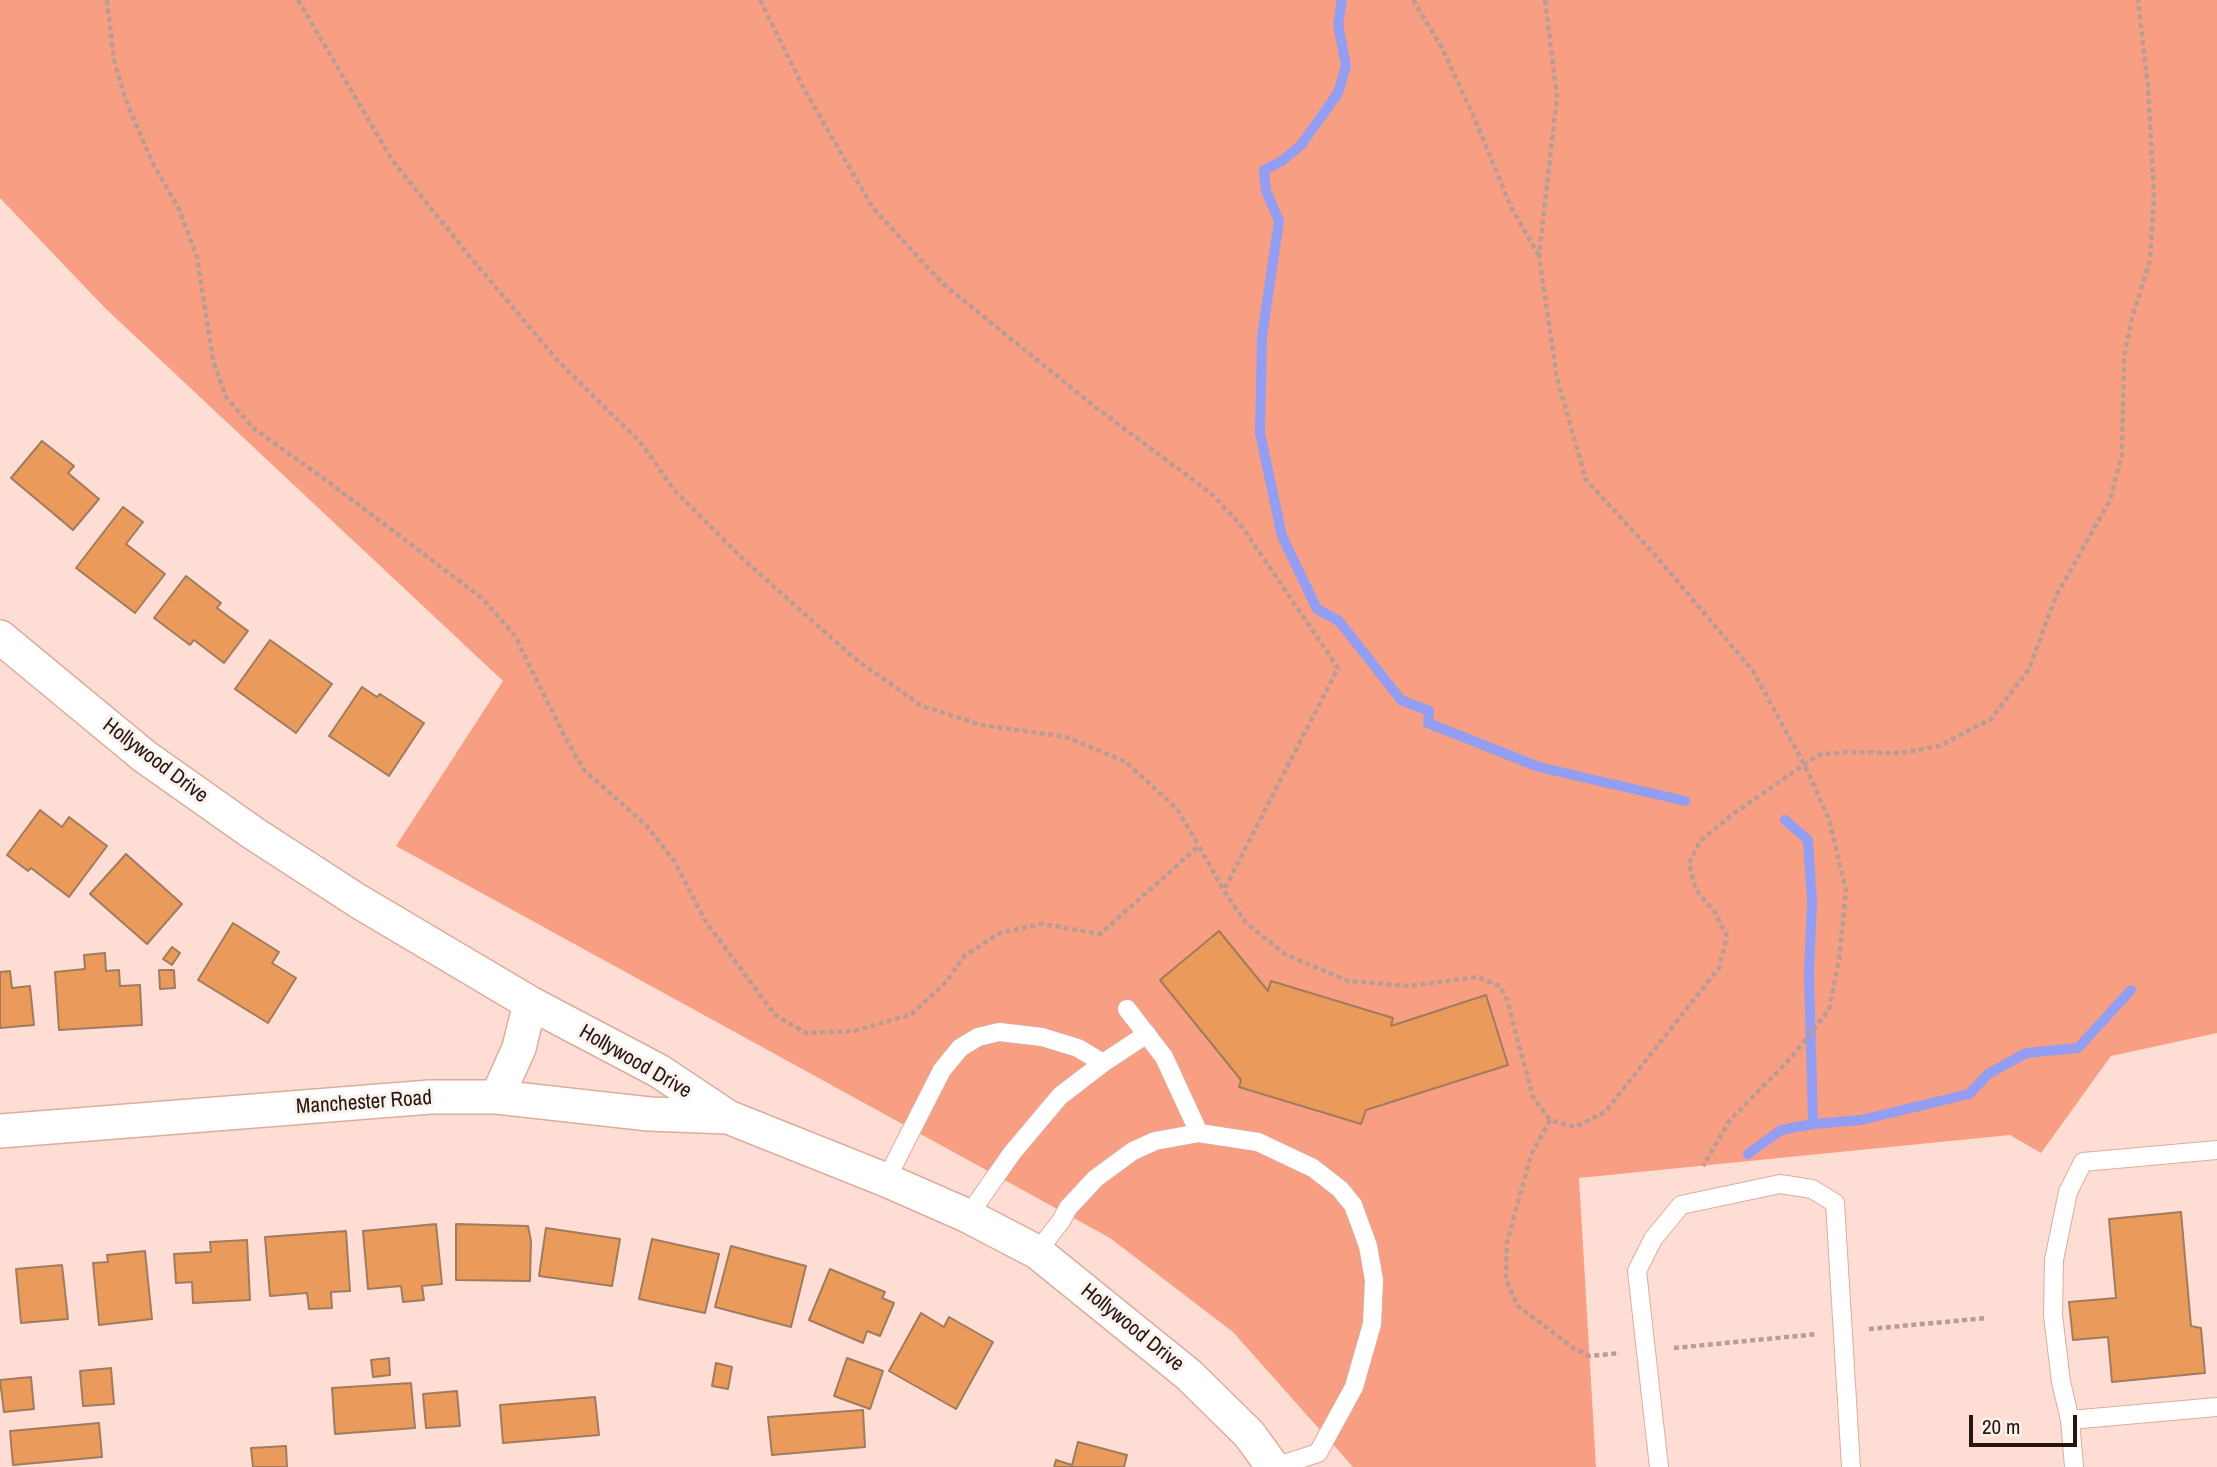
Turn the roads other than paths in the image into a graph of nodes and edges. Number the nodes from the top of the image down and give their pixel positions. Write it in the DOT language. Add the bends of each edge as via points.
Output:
graph roads {
  1 [pos="0,636"];
  2 [pos="530,1003"];
  3 [pos="1127,1009"];
  4 [pos="1147,1034"];
  5 [pos="1103,1063"];
  6 [pos="497,1097"];
  7 [pos="728,1117"];
  8 [pos="0,1131"];
  9 [pos="1199,1133"];
  10 [pos="2217,1150"];
  11 [pos="886,1180"];
  12 [pos="968,1216"];
  13 [pos="1037,1252"];
  14 [pos="2217,1407"];
  15 [pos="2070,1420"];
  16 [pos="1274,1467"];
  17 [pos="1659,1467"];
  18 [pos="1851,1467"];
  19 [pos="2074,1467"];
  1 -- 2 [label="street, Hollywood Drive" via="144,756 253,833"];
  2 -- 6 [label="street" via="519,1048"];
  2 -- 7 [label="street, Hollywood Drive" via="659,1071"];
  3 -- 4 [label="lane"];
  4 -- 5 [label="lane"];
  4 -- 9 [label="lane" via="1164,1057"];
  5 -- 11 [label="lane" via="1078,1048 1042,1037 999,1032 978,1037 960,1048 942,1070"];
  5 -- 12 [label="lane" via="1060,1096"];
  6 -- 7 [label="street, Manchester Road" via="649,1114"];
  6 -- 8 [label="street, Manchester Road" via="430,1097"];
  7 -- 11 [label="street, Hollywood Drive"];
  9 -- 13 [label="lane" via="1156,1141 1124,1157 1068,1208"];
  9 -- 16 [label="lane" via="1258,1142 1313,1168 1353,1205 1368,1246 1374,1280 1372,1324 1354,1387 1318,1453"];
  10 -- 15 [label="lane" via="2083,1162 2068,1192 2054,1261 2053,1315"];
  11 -- 12 [label="street, Hollywood Drive"];
  12 -- 13 [label="street, Hollywood Drive"];
  13 -- 16 [label="street, Hollywood Drive" via="1189,1375 1249,1434"];
  14 -- 15 [label="lane"];
  15 -- 19 [label="lane"];
  17 -- 18 [label="lane" via="1637,1271 1653,1238 1681,1205 1780,1184 1812,1189 1835,1203"];
}
